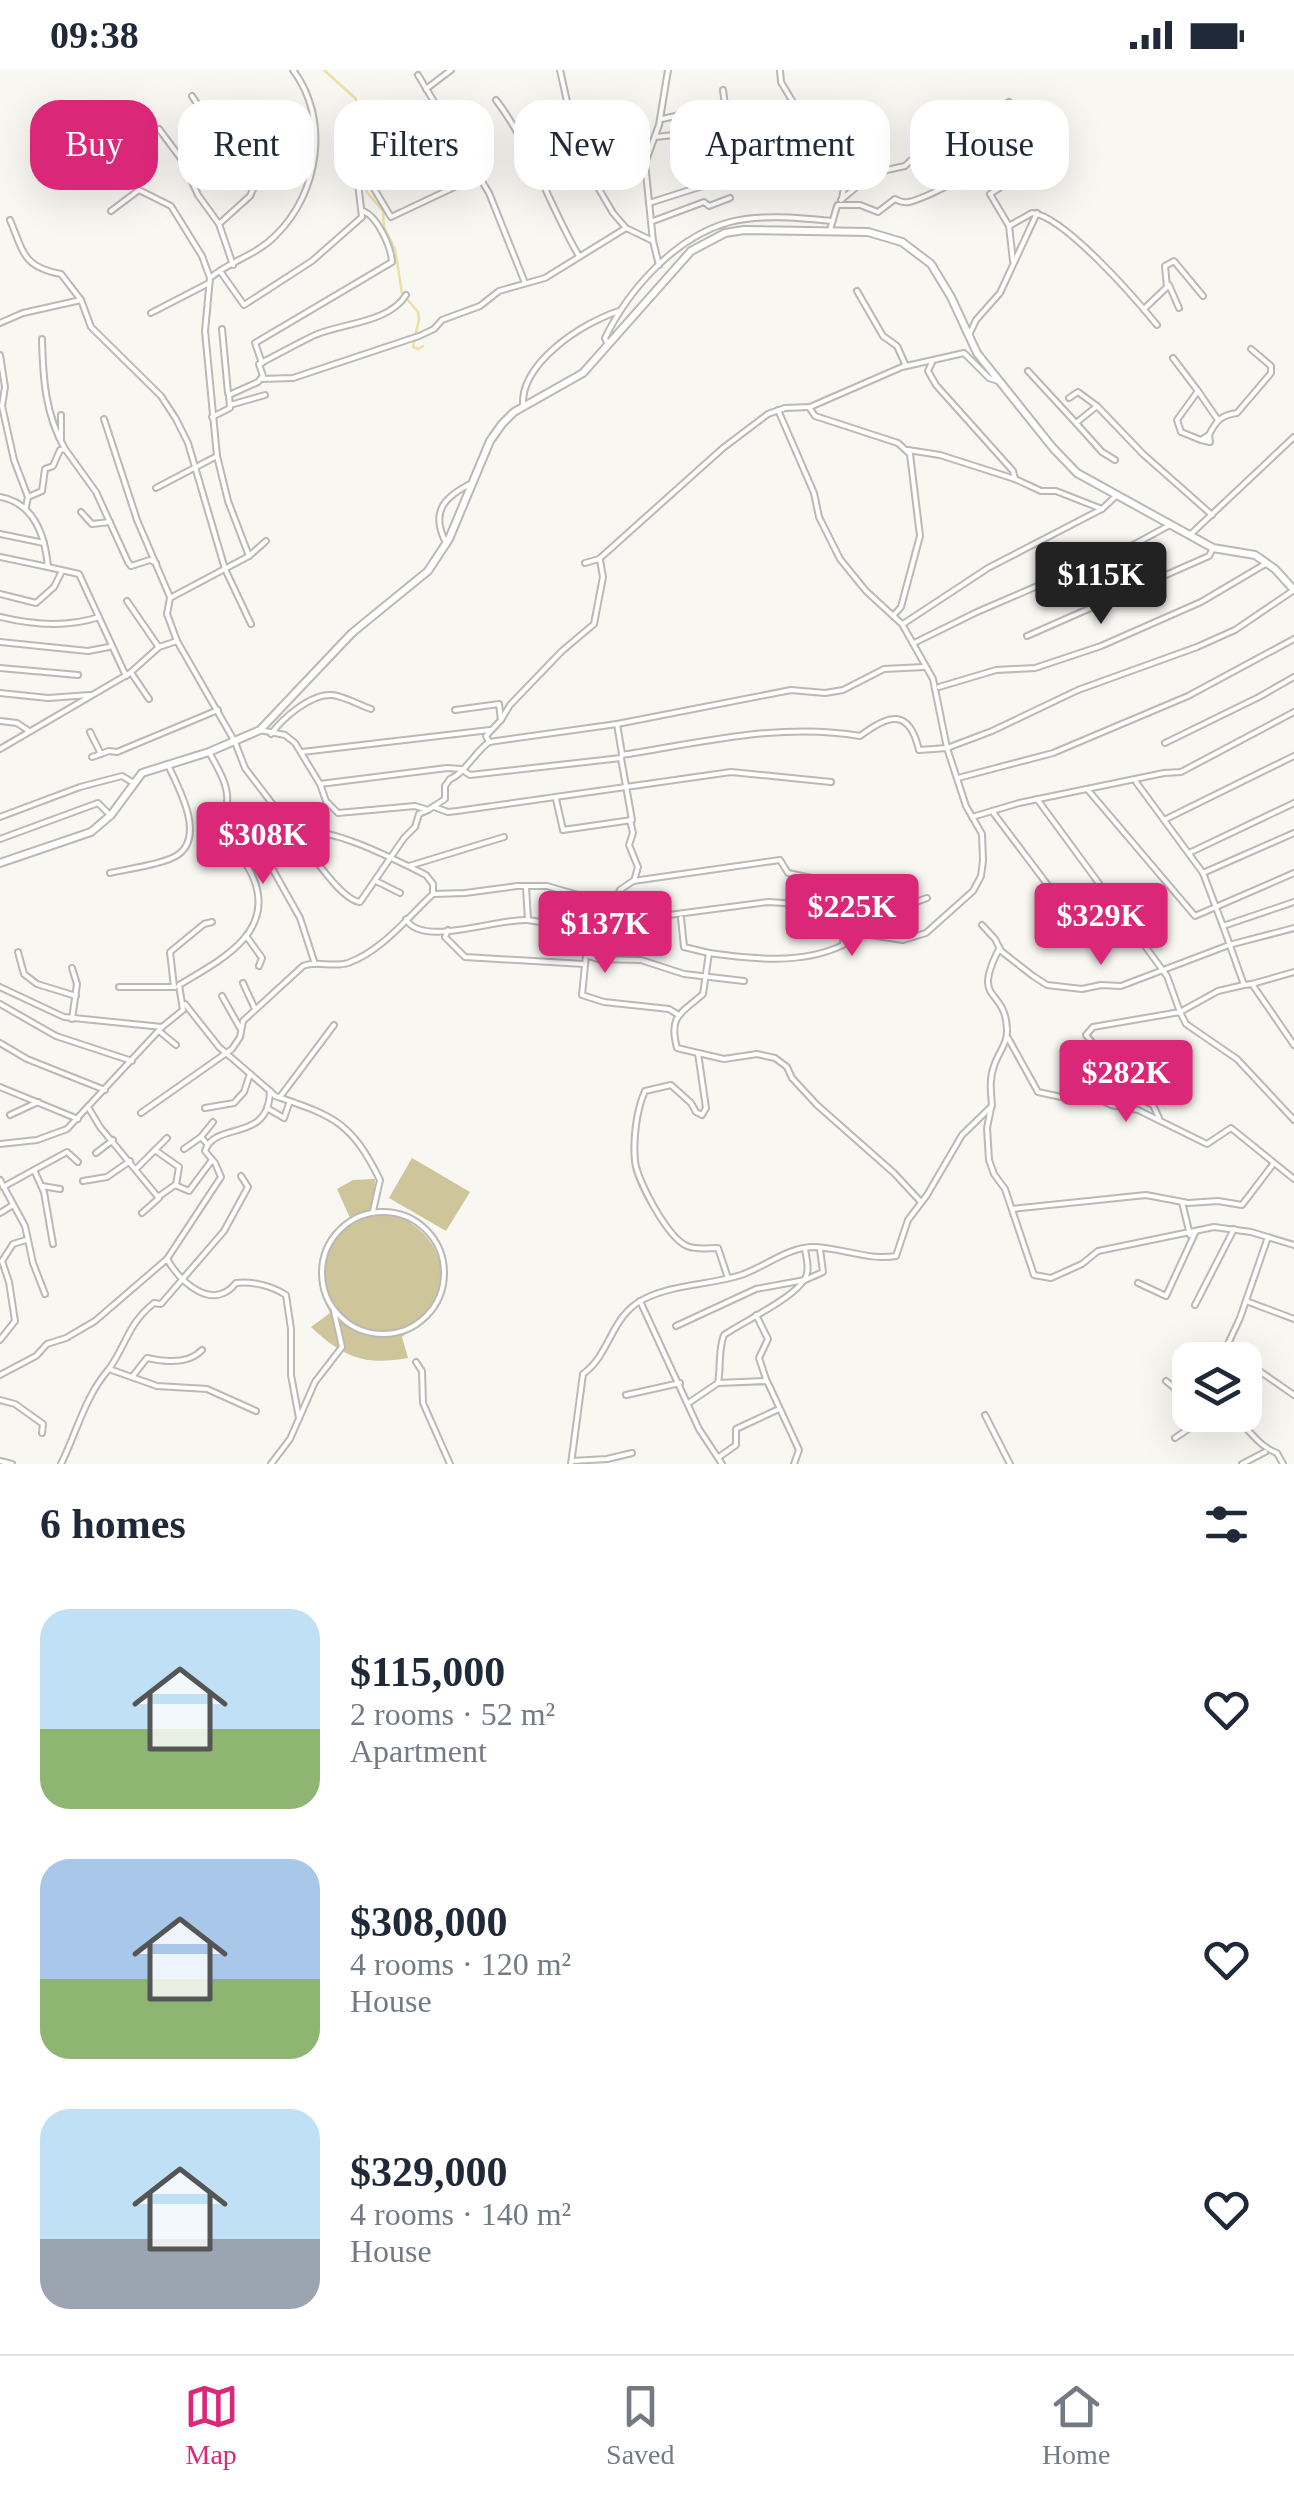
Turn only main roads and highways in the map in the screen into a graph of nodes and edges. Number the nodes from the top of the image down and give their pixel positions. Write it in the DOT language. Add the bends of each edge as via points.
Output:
graph roads {
  1 [pos="1294,590"];
  2 [pos="0,862"];
  1 -- 2 [label="main road" via="1255,555 1213,548 1078,473 998,381 923,256 887,235 725,233 691,250 574,379 523,406 496,432 428,571 352,634 260,730 142,773 111,815 82,838"];
}
